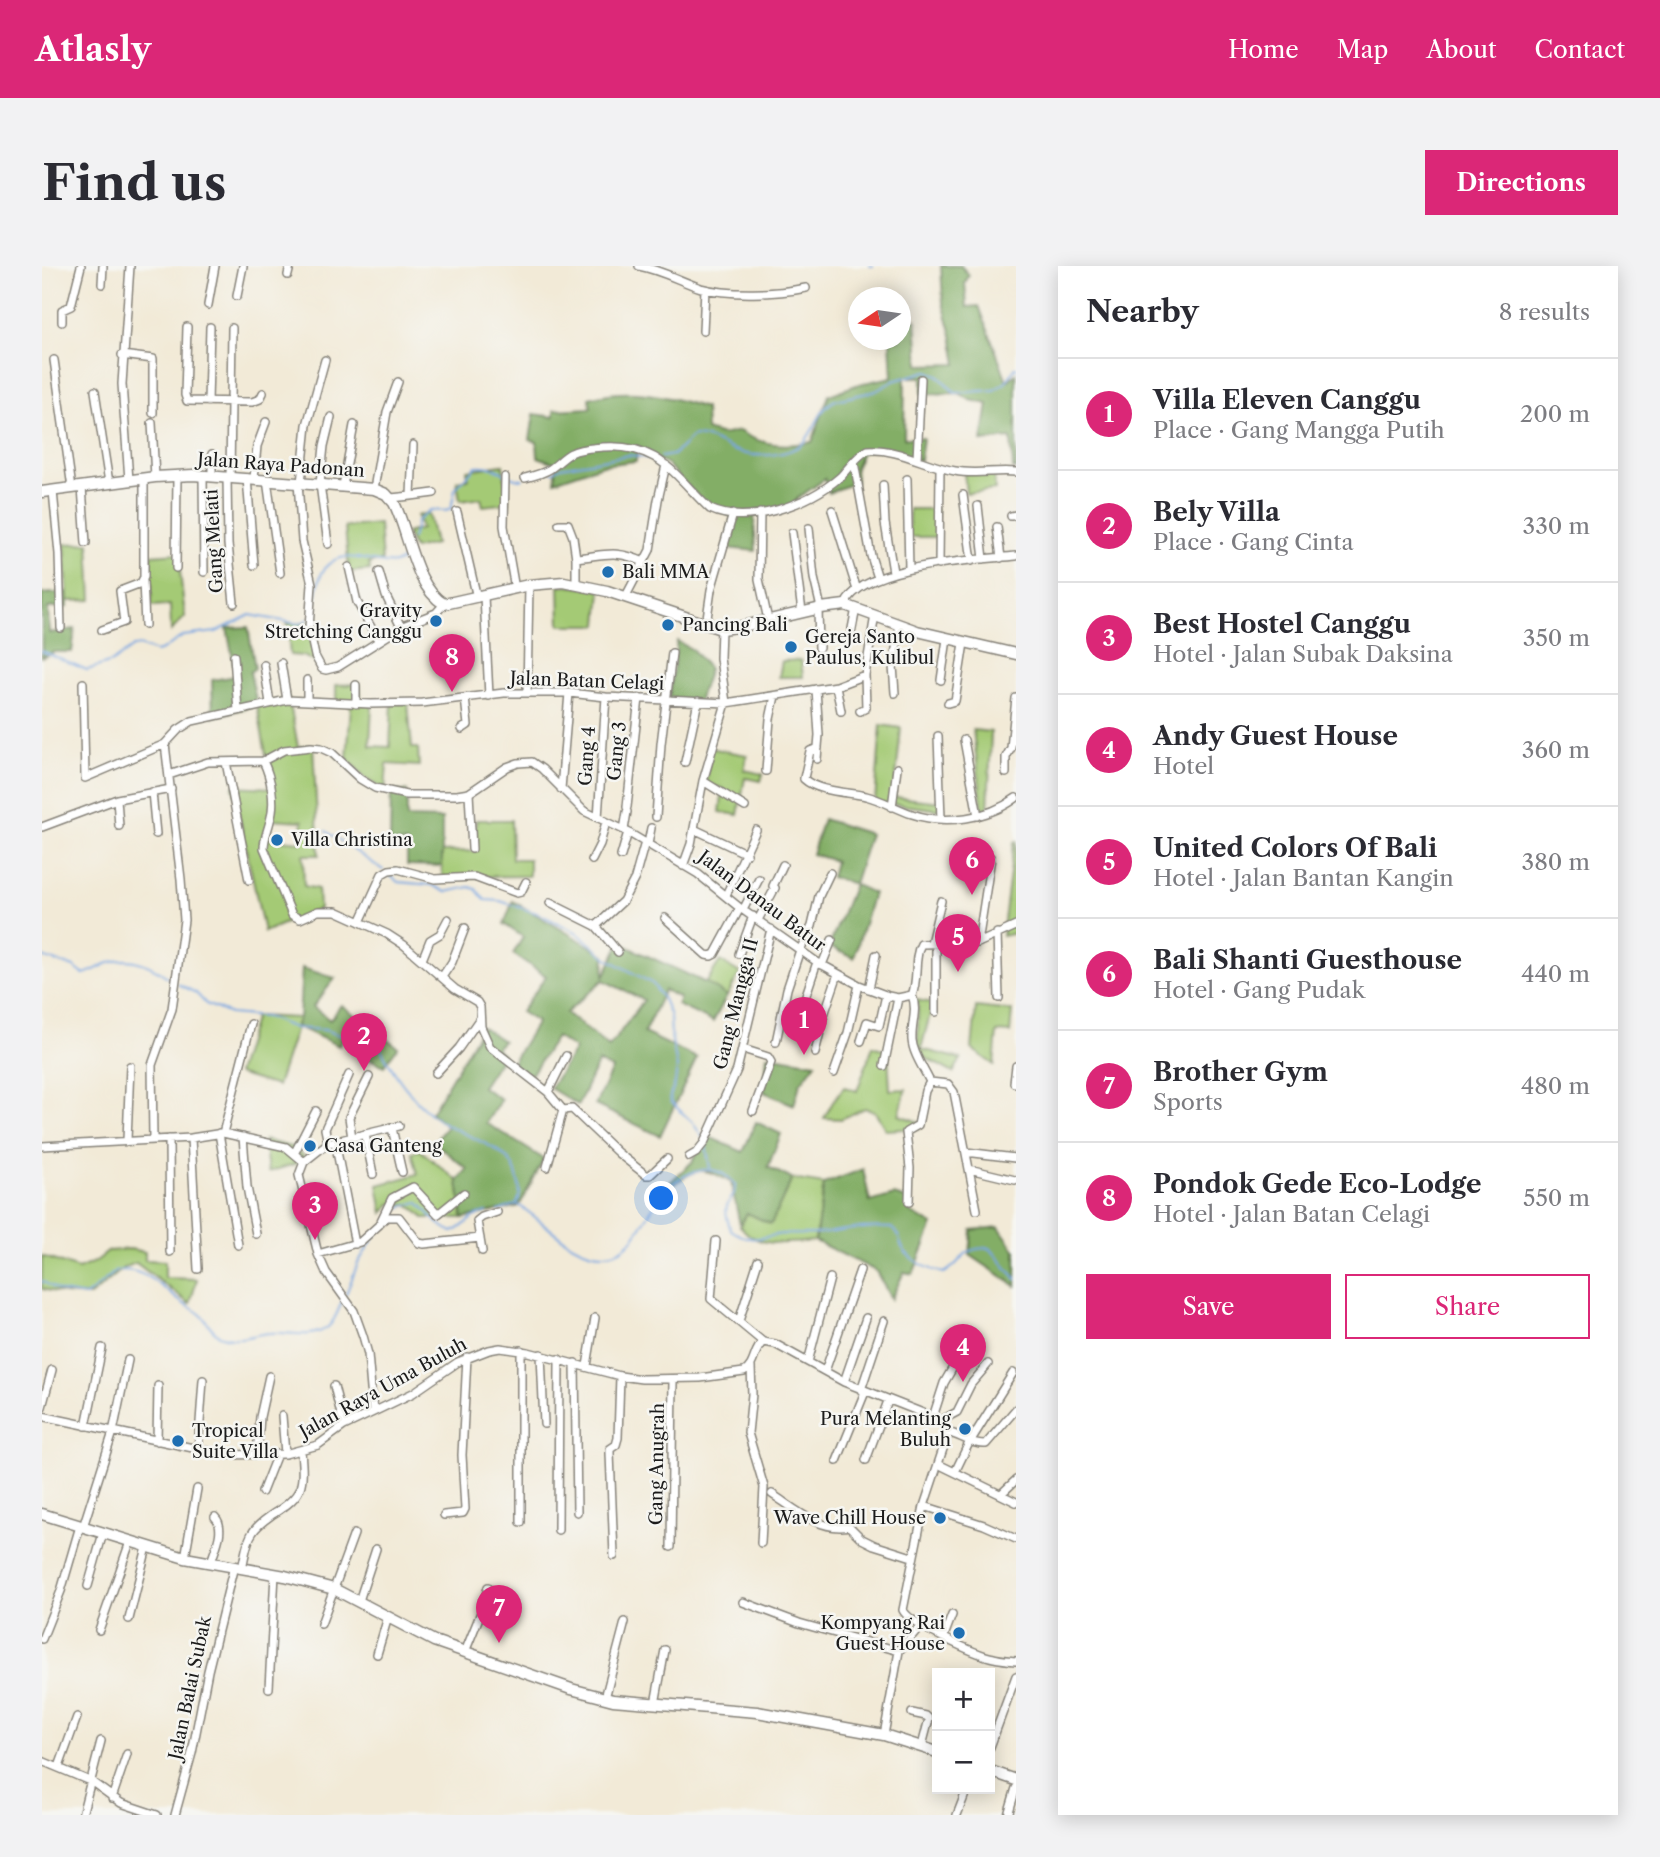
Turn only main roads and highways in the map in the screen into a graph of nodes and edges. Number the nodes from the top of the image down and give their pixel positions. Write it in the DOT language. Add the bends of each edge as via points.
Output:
graph roads {
  1 [pos="48,492"];
  2 [pos="1016,654"];
  3 [pos="42,1514"];
  4 [pos="932,1750"];
  5 [pos="995,1773"];
  6 [pos="1016,1780"];
  1 -- 2 [label="main road, Jalan Raya Padonan" via="177,476 373,489 391,498 426,585 444,604 529,585 576,583 721,629 819,608 851,606 947,639"];
  3 -- 4 [label="main road" via="185,1558 334,1589 434,1641 570,1689 655,1704 733,1708 884,1735"];
  5 -- 6 [label="main road"];
}
